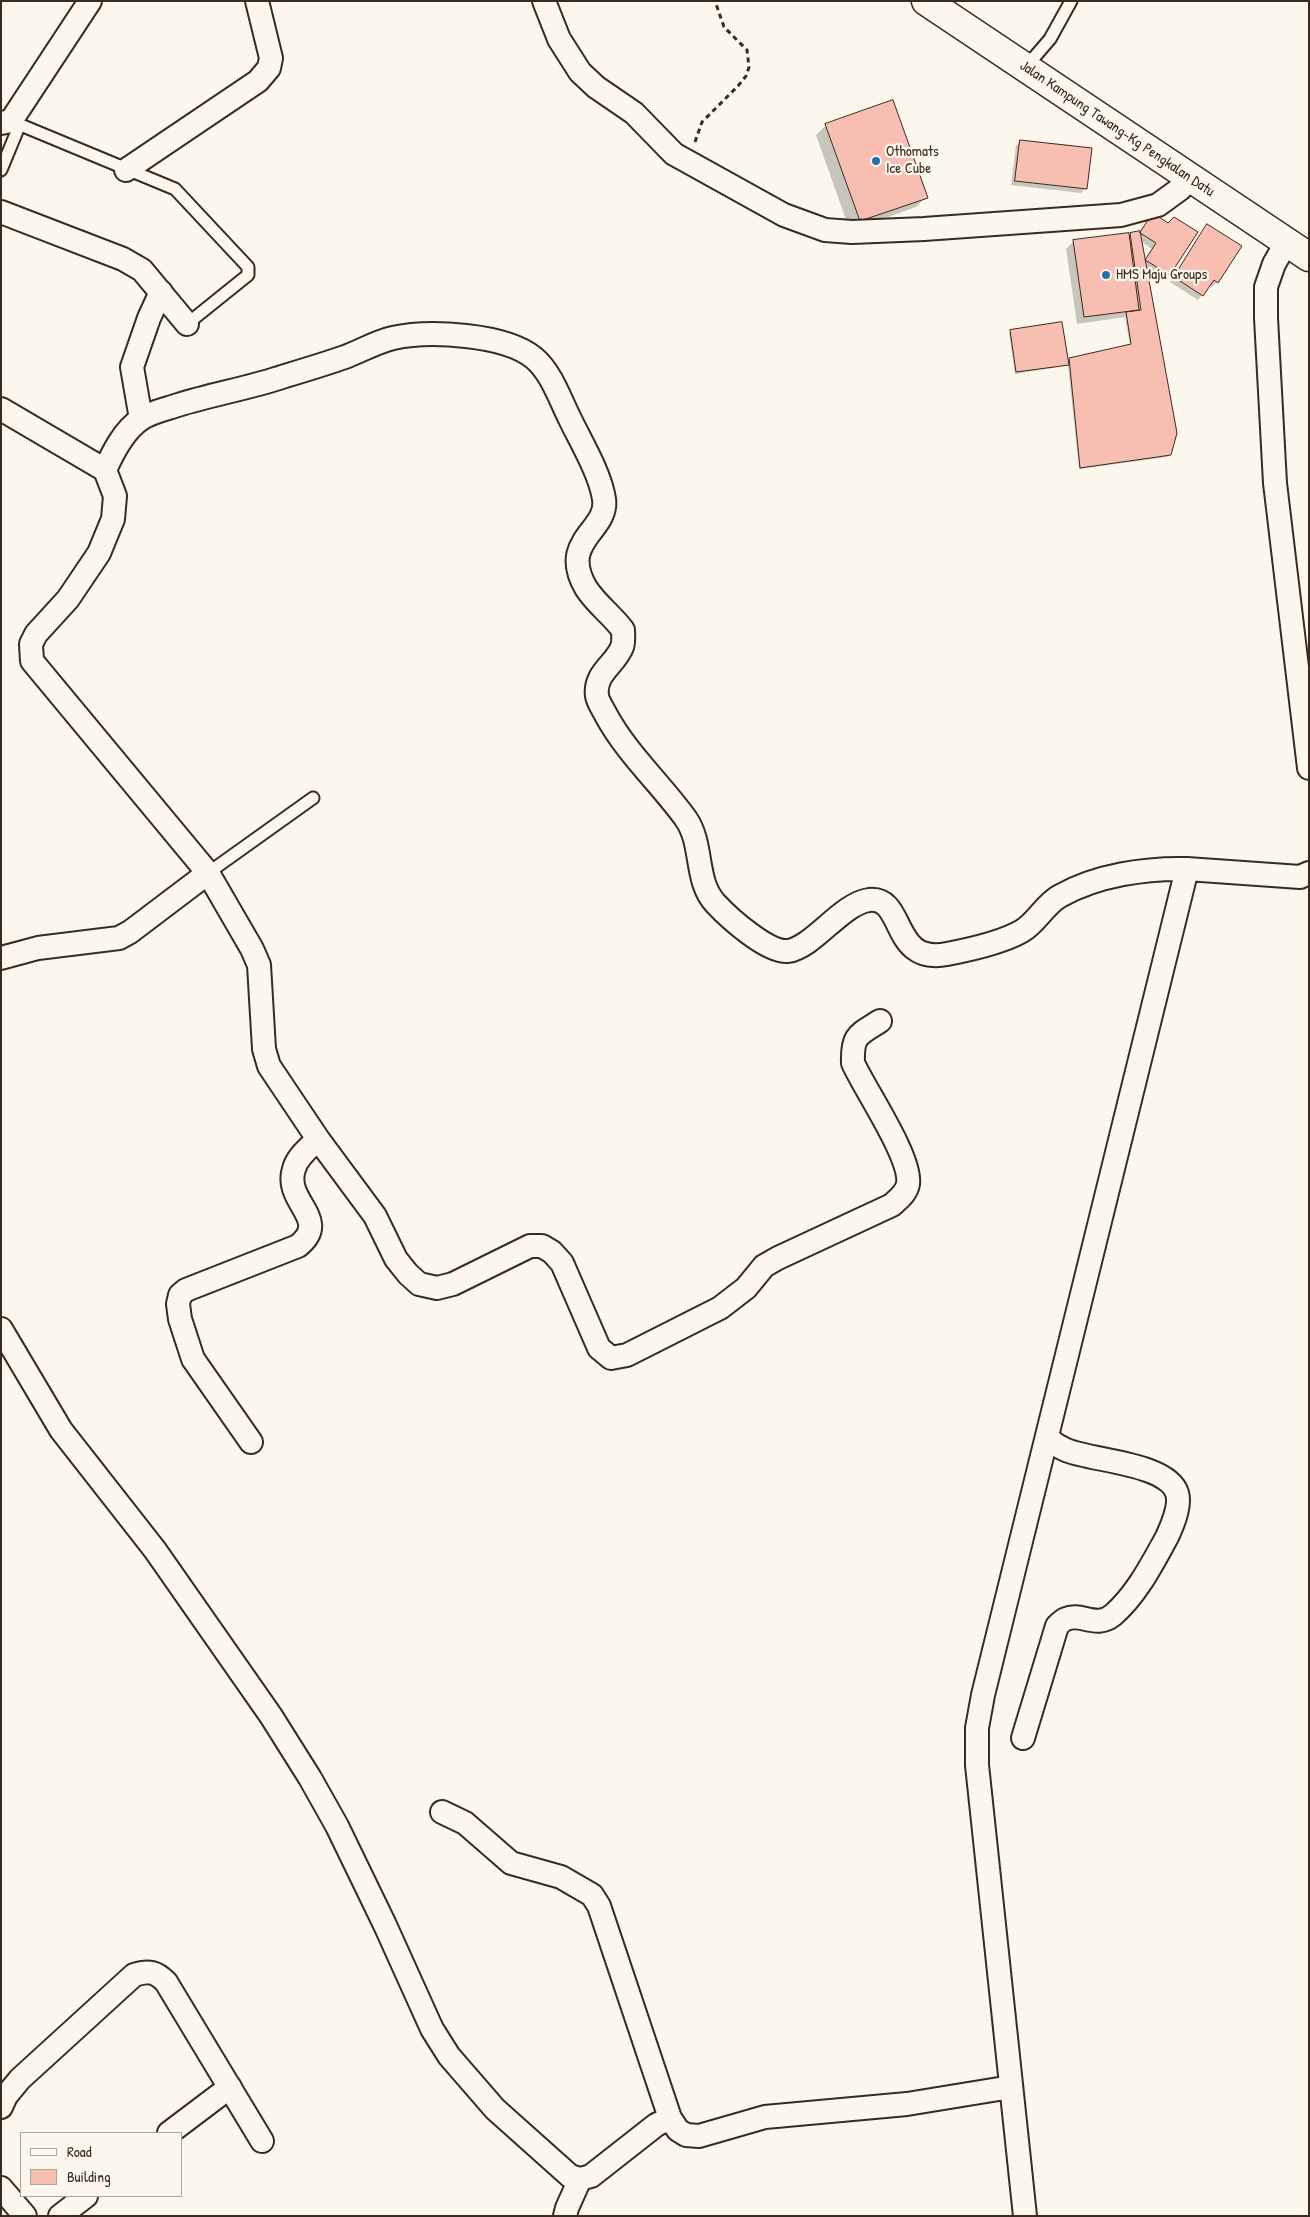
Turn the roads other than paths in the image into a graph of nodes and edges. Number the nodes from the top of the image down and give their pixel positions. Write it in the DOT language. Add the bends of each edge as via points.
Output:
graph roads {
  1 [pos="90,1"];
  2 [pos="257,1"];
  3 [pos="544,1"];
  4 [pos="926,1"];
  5 [pos="1072,1"];
  6 [pos="1025,68"];
  7 [pos="11,123"];
  8 [pos="1,170"];
  9 [pos="126,170"];
  10 [pos="1191,178"];
  11 [pos="1,212"];
  12 [pos="1298,250"];
  13 [pos="161,292"];
  14 [pos="187,324"];
  15 [pos="1,409"];
  16 [pos="141,419"];
  17 [pos="105,470"];
  18 [pos="1306,727"];
  19 [pos="1309,768"];
  20 [pos="313,798"];
  21 [pos="1187,869"];
  22 [pos="208,873"];
  23 [pos="1309,873"];
  24 [pos="1,958"];
  25 [pos="880,1021"];
  26 [pos="318,1139"];
  27 [pos="1,1329"];
  28 [pos="1047,1438"];
  29 [pos="251,1442"];
  30 [pos="1022,1738"];
  31 [pos="442,1812"];
  32 [pos="230,2087"];
  33 [pos="1011,2087"];
  34 [pos="1,2107"];
  35 [pos="670,2118"];
  36 [pos="170,2132"];
  37 [pos="262,2141"];
  38 [pos="580,2178"];
  39 [pos="1,2188"];
  40 [pos="85,2197"];
  41 [pos="25,2216"];
  42 [pos="60,2216"];
  43 [pos="566,2216"];
  44 [pos="1026,2216"];
  1 -- 7 [label="street"];
  2 -- 9 [label="street" via="271,58 269,68 258,81"];
  3 -- 10 [label="street" via="559,39 580,72 634,113 662,143 687,162 784,215 825,230 852,232 963,227 1121,215 1158,205"];
  4 -- 6 [label="street, Jalan Kampung Tawang-Kg Pengkalan Datu"];
  5 -- 6 [label="lane" via="1050,39"];
  6 -- 10 [label="street, Jalan Kampung Tawang-Kg Pengkalan Datu"];
  7 -- 8 [label="lane"];
  7 -- 9 [label="lane"];
  9 -- 14 [label="lane" via="175,189 248,267 248,274"];
  10 -- 12 [label="street, Jalan Kampung Tawang-Kg Pengkalan Datu"];
  11 -- 13 [label="street" via="123,259 142,270"];
  12 -- 18 [label="street" via="1274,264 1266,287 1266,318 1275,483"];
  13 -- 14 [label="street"];
  13 -- 16 [label="street" via="132,367"];
  15 -- 17 [label="street"];
  16 -- 17 [label="street" via="114,450"];
  16 -- 21 [label="street" via="408,335 494,340 518,347 536,359 572,422 595,472 604,501 599,520 584,539 578,557 579,572 587,589 623,630 623,646 601,674 596,688 597,698 632,753 687,821 696,839 707,892 715,904 770,948 787,951 802,944 852,908 870,900 883,904 894,914 910,947 920,953 945,955 1021,931 1058,897 1075,888 1127,873 1159,868"];
  17 -- 22 [label="street" via="115,496 113,519 99,552 73,592 36,634 31,644 32,661"];
  18 -- 19 [label="street"];
  20 -- 22 [label="lane"];
  21 -- 23 [label="street" via="1300,877"];
  21 -- 28 [label="street"];
  22 -- 24 [label="street" via="118,938 38,948"];
  22 -- 26 [label="street" via="259,965 263,1040 269,1066"];
  25 -- 26 [label="street" via="860,1033 852,1045 853,1063 904,1159 908,1184 903,1195 892,1205 764,1266 746,1288 720,1308 618,1358 610,1358 599,1348 562,1263 542,1246 518,1250 453,1284 437,1288 419,1284 396,1259 375,1216"];
  26 -- 29 [label="street" via="297,1161 292,1177 312,1229 306,1240 186,1290 180,1295 178,1304 194,1360"];
  27 -- 38 [label="street" via="61,1430 155,1550 310,1778 337,1826 432,2029 448,2056 495,2109 570,2176"];
  28 -- 30 [label="street" via="1068,1451 1146,1470 1167,1480 1177,1493 1177,1510 1154,1561 1136,1590 1112,1616 1101,1620 1066,1618 1057,1626"];
  28 -- 33 [label="street" via="977,1728 977,1765"];
  31 -- 35 [label="street" via="466,1824 511,1863 561,1877 592,1895 599,1906"];
  32 -- 34 [label="street" via="166,1982 159,1975 143,1972 134,1975 20,2079"];
  32 -- 36 [label="street"];
  32 -- 37 [label="street"];
  33 -- 35 [label="street" via="907,2104 765,2118 699,2136 686,2135"];
  33 -- 44 [label="street"];
  35 -- 38 [label="street" via="656,2125 591,2176"];
  38 -- 43 [label="street"];
  39 -- 41 [label="street"];
  40 -- 42 [label="street"];
}
